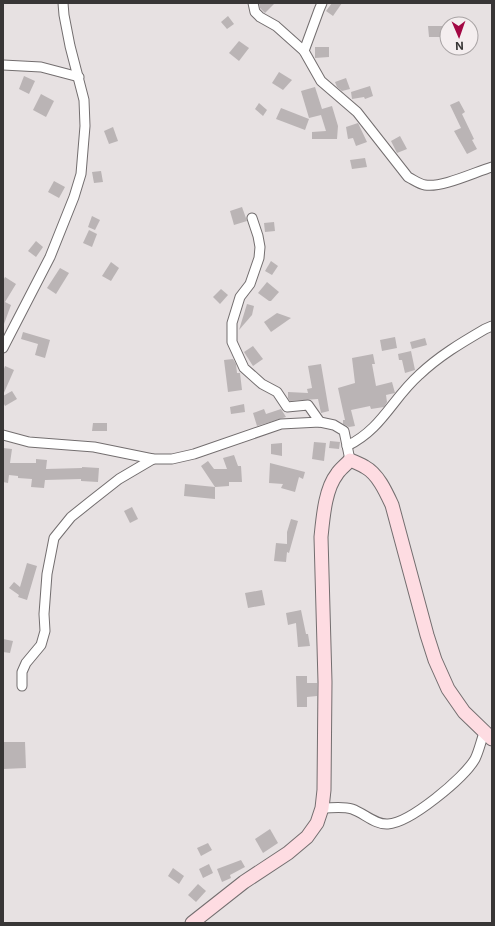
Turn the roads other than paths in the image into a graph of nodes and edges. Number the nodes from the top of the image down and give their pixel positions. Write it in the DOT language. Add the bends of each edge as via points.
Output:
graph roads {
  1 [pos="63,3"];
  2 [pos="253,3"];
  3 [pos="322,3"];
  4 [pos="304,51"];
  5 [pos="3,65"];
  6 [pos="79,77"];
  7 [pos="492,167"];
  8 [pos="252,218"];
  9 [pos="492,326"];
  10 [pos="3,348"];
  11 [pos="320,422"];
  12 [pos="3,435"];
  13 [pos="347,446"];
  14 [pos="153,459"];
  15 [pos="350,460"];
  16 [pos="22,686"];
  17 [pos="488,736"];
  18 [pos="322,808"];
  19 [pos="192,923"];
  1 -- 6 [label="street" via="70,46"];
  2 -- 4 [label="street" via="255,12 260,17 276,26"];
  3 -- 4 [label="street"];
  4 -- 7 [label="street" via="320,81 357,112 408,177 426,185 443,184"];
  5 -- 6 [label="street" via="41,67"];
  6 -- 10 [label="street" via="84,100 85,126 81,174 50,256"];
  8 -- 11 [label="street" via="258,236 259,258 250,284 240,296 232,323 232,342 240,361 251,375 277,392 287,407 308,405"];
  9 -- 13 [label="street" via="445,353 418,375 370,432"];
  11 -- 13 [label="street" via="334,425 344,431"];
  11 -- 14 [label="street" via="281,424 194,454 172,459"];
  12 -- 14 [label="street" via="29,442 94,447"];
  13 -- 15 [label="street"];
  14 -- 16 [label="street" via="91,500 71,517 54,538 46,580 45,632 41,645 22,672"];
  15 -- 17 [label="main road" via="366,467 379,480 386,492 392,505 435,660 448,689 464,712"];
  15 -- 18 [label="main road" via="336,474 329,490 321,537 324,682"];
  17 -- 18 [label="street" via="469,768 455,782 428,804 398,822 382,824 347,808"];
  18 -- 19 [label="main road" via="317,823 307,837"];
}
